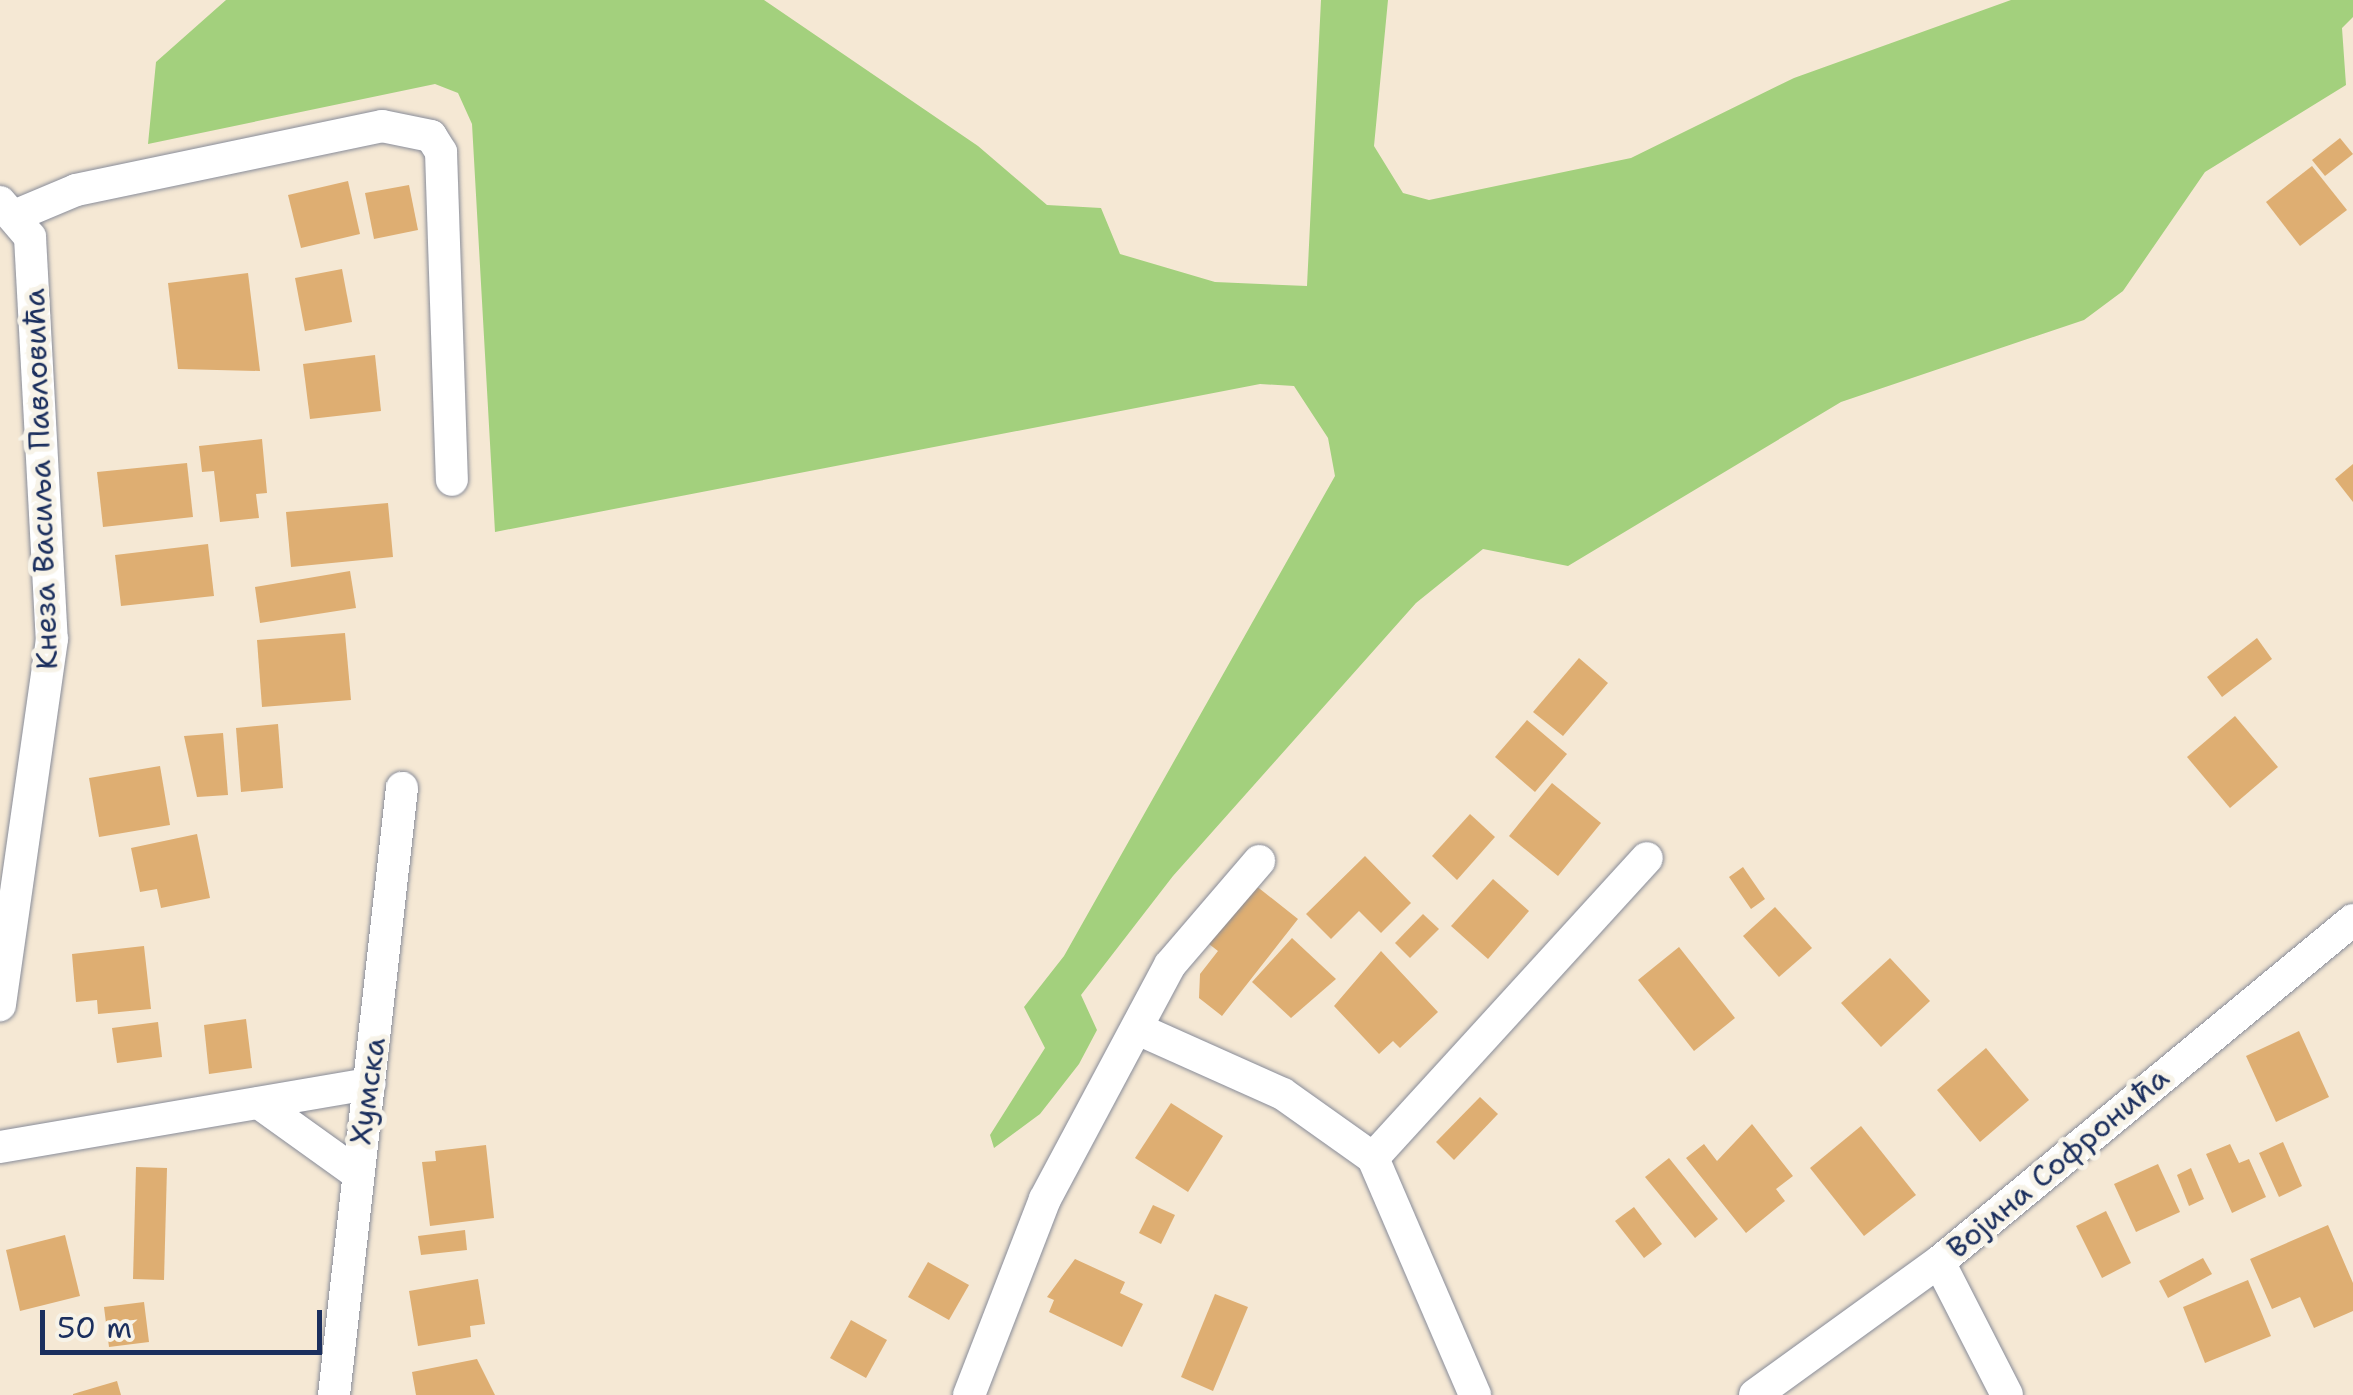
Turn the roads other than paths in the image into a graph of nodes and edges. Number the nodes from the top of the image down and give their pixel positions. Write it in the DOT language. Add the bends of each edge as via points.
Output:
graph roads {
  1 [pos="10,208"];
  2 [pos="452,480"];
  3 [pos="402,788"];
  4 [pos="1646,858"];
  5 [pos="1259,861"];
  6 [pos="2353,920"];
  7 [pos="0,1005"];
  8 [pos="1142,1031"];
  9 [pos="370,1084"];
  10 [pos="259,1103"];
  11 [pos="0,1147"];
  12 [pos="1373,1158"];
  13 [pos="355,1172"];
  14 [pos="1938,1262"];
  15 [pos="334,1395"];
  16 [pos="969,1395"];
  17 [pos="1475,1395"];
  18 [pos="1756,1395"];
  19 [pos="2007,1395"];
  1 -- 2 [label="street" via="382,126 431,136 441,152"];
  1 -- 7 [label="street, Кнеза Васиља Павловића" via="37,301 52,639"];
  3 -- 9 [label="street, Хумска"];
  4 -- 12 [label="street"];
  5 -- 8 [label="street" via="1182,946"];
  6 -- 14 [label="street, Војина Софронића"];
  8 -- 12 [label="street" via="1316,1113"];
  8 -- 16 [label="street" via="1044,1199"];
  9 -- 10 [label="street"];
  9 -- 13 [label="street, Хумска"];
  10 -- 11 [label="street"];
  10 -- 13 [label="street"];
  12 -- 17 [label="street"];
  13 -- 15 [label="street, Хумска"];
  14 -- 18 [label="street, Војина Софронића"];
  14 -- 19 [label="street"];
}
